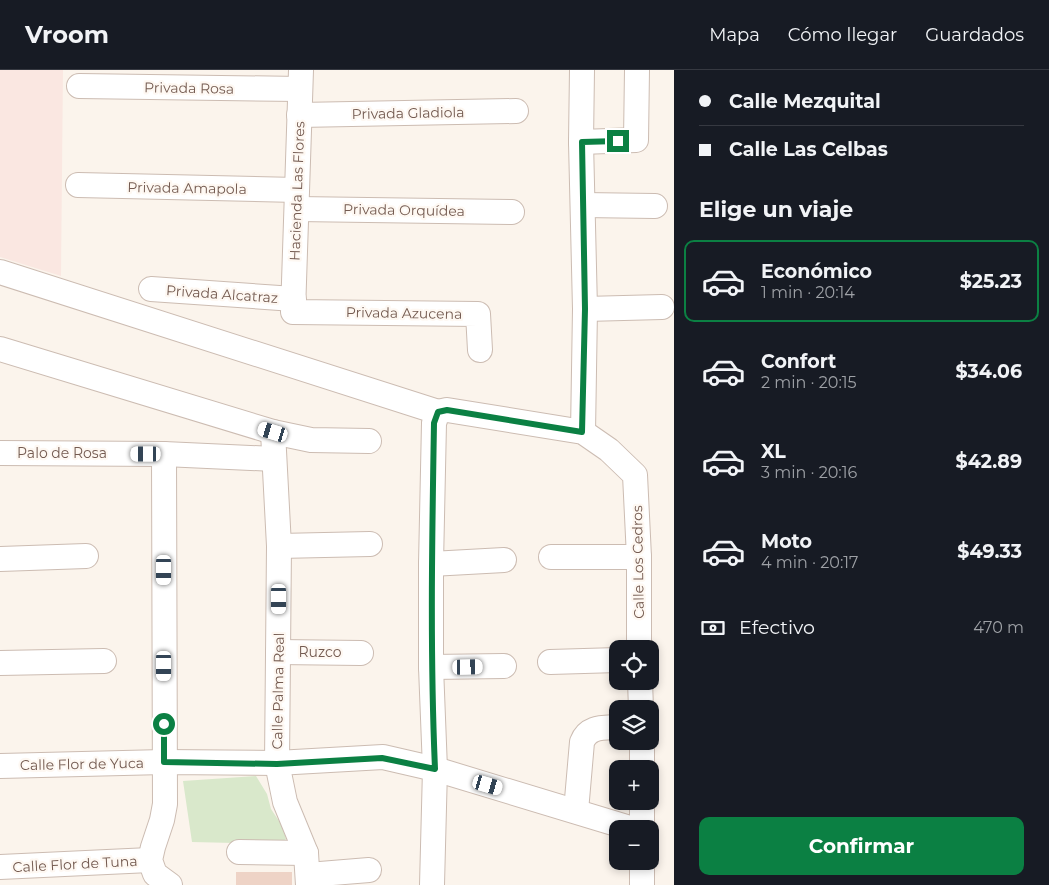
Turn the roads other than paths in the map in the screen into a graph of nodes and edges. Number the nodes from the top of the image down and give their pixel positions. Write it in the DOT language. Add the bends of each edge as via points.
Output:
graph roads {
  1 [pos="582,70"];
  2 [pos="637,70"];
  3 [pos="300,79"];
  4 [pos="79,86"];
  5 [pos="516,111"];
  6 [pos="299,115"];
  7 [pos="582,142"];
  8 [pos="78,185"];
  9 [pos="297,199"];
  10 [pos="583,205"];
  11 [pos="655,206"];
  12 [pos="512,212"];
  13 [pos="0,272"];
  14 [pos="151,289"];
  15 [pos="294,305"];
  16 [pos="662,307"];
  17 [pos="585,309"];
  18 [pos="0,349"];
  19 [pos="480,350"];
  20 [pos="436,417"];
  21 [pos="273,432"];
  22 [pos="582,432"];
  23 [pos="369,441"];
  24 [pos="0,453"];
  25 [pos="164,454"];
  26 [pos="274,459"];
  27 [pos="370,544"];
  28 [pos="279,546"];
  29 [pos="86,556"];
  30 [pos="550,557"];
  31 [pos="639,557"];
  32 [pos="0,559"];
  33 [pos="504,560"];
  34 [pos="431,564"];
  35 [pos="640,640"];
  36 [pos="278,652"];
  37 [pos="361,652"];
  38 [pos="609,660"];
  39 [pos="104,662"];
  40 [pos="550,662"];
  41 [pos="0,663"];
  42 [pos="504,666"];
  43 [pos="431,667"];
  44 [pos="609,728"];
  45 [pos="164,762"];
  46 [pos="277,764"];
  47 [pos="0,766"];
  48 [pos="435,769"];
  49 [pos="576,811"];
  50 [pos="609,821"];
  51 [pos="239,852"];
  52 [pos="150,860"];
  53 [pos="0,867"];
  54 [pos="369,870"];
  55 [pos="642,870"];
  56 [pos="307,871"];
  57 [pos="170,885"];
  58 [pos="432,885"];
  59 [pos="642,885"];
  1 -- 7 [label="street"];
  2 -- 7 [label="street" via="636,140"];
  3 -- 4 [label="street, Privada Rosa"];
  3 -- 6 [label="street, Hacienda Las Flores"];
  5 -- 6 [label="street, Privada Gladiola"];
  6 -- 9 [label="street, Hacienda Las Flores"];
  7 -- 10 [label="street"];
  8 -- 9 [label="street, Privada Amapola"];
  9 -- 12 [label="street, Privada Orquídea"];
  9 -- 15 [label="street, Hacienda Las Flores"];
  10 -- 11 [label="street"];
  10 -- 17 [label="street"];
  13 -- 20 [label="street"];
  14 -- 15 [label="street, Privada Alcatraz"];
  15 -- 19 [label="street, Privada Azucena" via="478,314"];
  16 -- 17 [label="street"];
  17 -- 22 [label="street"];
  18 -- 21 [label="street"];
  20 -- 22 [label="street" via="447,410"];
  20 -- 34 [label="street"];
  21 -- 23 [label="street" via="311,440"];
  21 -- 26 [label="street, Calle Palma Real"];
  22 -- 31 [label="street, Calle Los Cedros" via="609,450 635,475"];
  24 -- 25 [label="street, Palo de Rosa"];
  25 -- 26 [label="street, Palo de Rosa"];
  25 -- 45 [label="street"];
  26 -- 28 [label="street, Calle Palma Real"];
  27 -- 28 [label="street"];
  28 -- 36 [label="street, Calle Palma Real"];
  29 -- 32 [label="street"];
  30 -- 31 [label="street"];
  31 -- 35 [label="street, Calle Los Cedros"];
  33 -- 34 [label="street"];
  34 -- 43 [label="street"];
  36 -- 37 [label="street, Ruzco"];
  36 -- 46 [label="street, Calle Palma Real"];
  38 -- 40 [label="street"];
  39 -- 41 [label="street"];
  42 -- 43 [label="street"];
  43 -- 48 [label="street"];
  44 -- 49 [label="street" via="591,730 582,742"];
  45 -- 46 [label="street, Calle Flor de Yuca"];
  45 -- 47 [label="street, Calle Flor de Yuca"];
  45 -- 52 [label="street" via="162,820"];
  46 -- 48 [label="street, Calle Flor de Yuca" via="382,758"];
  46 -- 56 [label="street, Calle Palma Real" via="285,802"];
  48 -- 49 [label="street, Calle Flor de Yuca"];
  48 -- 58 [label="street"];
  49 -- 50 [label="street, Calle Flor de Yuca"];
  51 -- 56 [label="street"];
  52 -- 53 [label="street, Calle Flor de Tuna"];
  52 -- 57 [label="street" via="155,874"];
  54 -- 56 [label="street"];
  55 -- 59 [label="street"];
}
